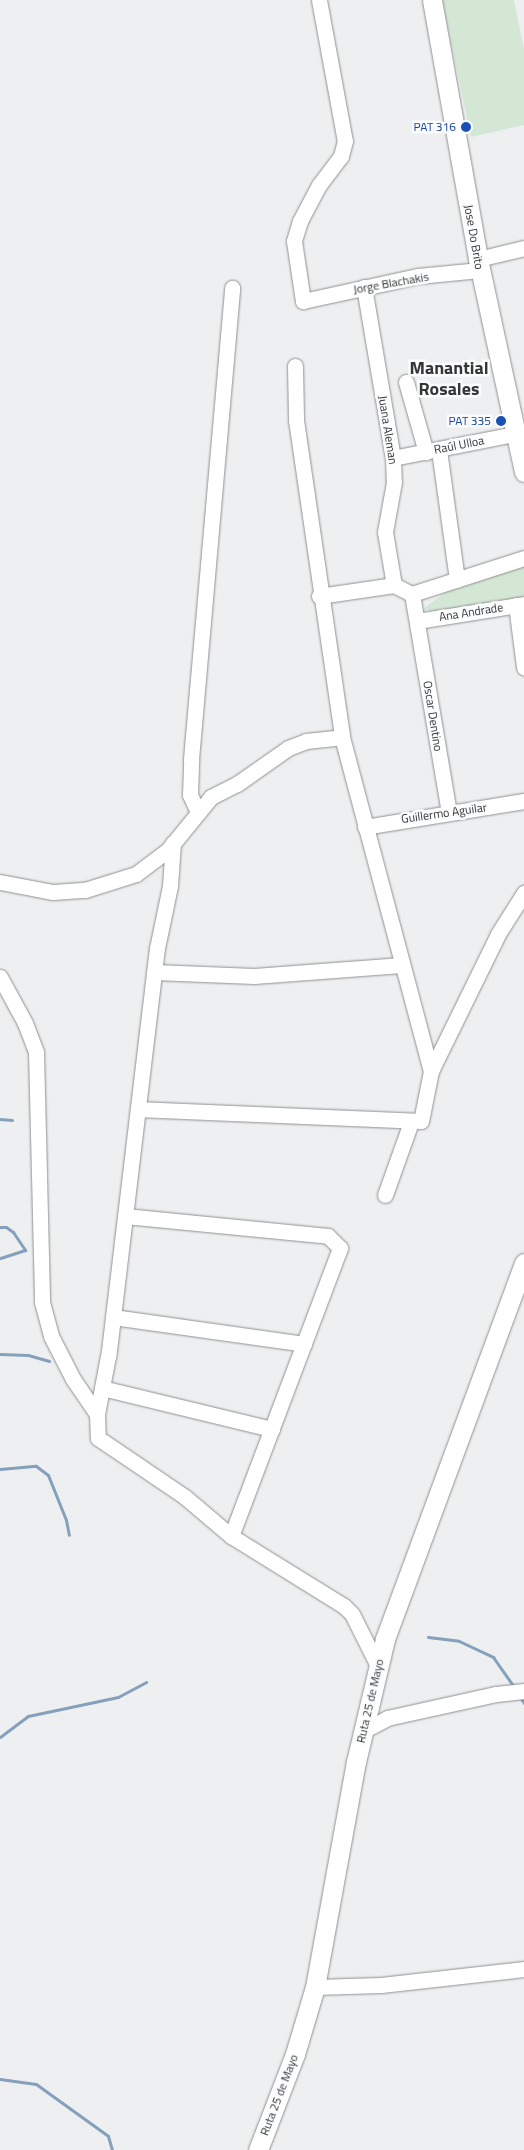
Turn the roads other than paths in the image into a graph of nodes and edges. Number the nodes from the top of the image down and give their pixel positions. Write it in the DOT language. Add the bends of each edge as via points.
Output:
graph roads {
  1 [pos="319,0"];
  2 [pos="432,0"];
  3 [pos="524,248"];
  4 [pos="479,265"];
  5 [pos="364,287"];
  6 [pos="232,288"];
  7 [pos="294,366"];
  8 [pos="406,382"];
  9 [pos="519,433"];
  10 [pos="433,451"];
  11 [pos="393,458"];
  12 [pos="524,472"];
  13 [pos="524,558"];
  14 [pos="457,580"];
  15 [pos="394,585"];
  16 [pos="412,594"];
  17 [pos="319,596"];
  18 [pos="520,604"];
  19 [pos="417,621"];
  20 [pos="524,667"];
  21 [pos="342,737"];
  22 [pos="524,801"];
  23 [pos="198,812"];
  24 [pos="449,812"];
  25 [pos="365,827"];
  26 [pos="173,843"];
  27 [pos="0,882"];
  28 [pos="524,892"];
  29 [pos="402,965"];
  30 [pos="154,972"];
  31 [pos="0,977"];
  32 [pos="431,1071"];
  33 [pos="138,1109"];
  34 [pos="411,1122"];
  35 [pos="385,1195"];
  36 [pos="125,1216"];
  37 [pos="524,1263"];
  38 [pos="113,1317"];
  39 [pos="304,1344"];
  40 [pos="102,1388"];
  41 [pos="97,1414"];
  42 [pos="272,1429"];
  43 [pos="231,1536"];
  44 [pos="377,1664"];
  45 [pos="524,1692"];
  46 [pos="363,1731"];
  47 [pos="524,1969"];
  48 [pos="315,1987"];
  49 [pos="258,2150"];
  1 -- 5 [label="street, Jorge Blachakis" via="345,125 345,142 341,156 319,185 300,221 294,240 303,301"];
  2 -- 4 [label="main road, Jose Do Brito"];
  3 -- 4 [label="street, Jorge Blachakis"];
  4 -- 5 [label="street, Jorge Blachakis"];
  4 -- 9 [label="main road, Jose Do Brito"];
  5 -- 11 [label="street, Juana Aleman"];
  6 -- 23 [label="street" via="191,760 190,795"];
  7 -- 17 [label="street" via="296,420"];
  8 -- 10 [label="street"];
  9 -- 10 [label="street, Raúl Ulloa"];
  9 -- 12 [label="main road, Jose Do Brito"];
  10 -- 11 [label="street, Raúl Ulloa"];
  10 -- 14 [label="street"];
  11 -- 15 [label="street, Juana Aleman" via="394,482 386,532"];
  13 -- 14 [label="street"];
  14 -- 16 [label="street"];
  15 -- 16 [label="street"];
  15 -- 17 [label="street"];
  16 -- 19 [label="street"];
  17 -- 21 [label="street"];
  18 -- 19 [label="street, Ana Andrade"];
  18 -- 20 [label="street"];
  19 -- 24 [label="street, Oscar Dentino"];
  21 -- 23 [label="street" via="306,741 288,748 237,784 210,797"];
  21 -- 25 [label="street"];
  22 -- 24 [label="street, Guillermo Aguilar"];
  23 -- 26 [label="street"];
  24 -- 25 [label="street, Guillermo Aguilar"];
  25 -- 29 [label="street"];
  26 -- 27 [label="street" via="136,874 85,890 53,892"];
  26 -- 30 [label="street" via="170,886"];
  28 -- 32 [label="street" via="498,934"];
  29 -- 30 [label="street" via="254,976"];
  29 -- 32 [label="street"];
  30 -- 33 [label="street"];
  31 -- 41 [label="street" via="25,1023 36,1052 42,1302 51,1336 73,1379"];
  32 -- 34 [label="street" via="421,1121"];
  33 -- 34 [label="street"];
  33 -- 36 [label="street"];
  34 -- 35 [label="street"];
  36 -- 38 [label="street"];
  36 -- 39 [label="street" via="328,1236 340,1248"];
  37 -- 44 [label="main road, Ruta 25 de Mayo"];
  38 -- 39 [label="street"];
  38 -- 40 [label="street"];
  39 -- 42 [label="street"];
  40 -- 41 [label="street"];
  40 -- 42 [label="street"];
  41 -- 43 [label="street" via="98,1438 178,1492"];
  42 -- 43 [label="street"];
  43 -- 44 [label="street" via="344,1606 352,1614"];
  44 -- 46 [label="main road, Ruta 25 de Mayo"];
  45 -- 46 [label="street" via="496,1694 386,1718"];
  46 -- 48 [label="main road, Ruta 25 de Mayo"];
  47 -- 48 [label="street" via="381,1985"];
  48 -- 49 [label="main road, Ruta 25 de Mayo" via="295,2054"];
}
